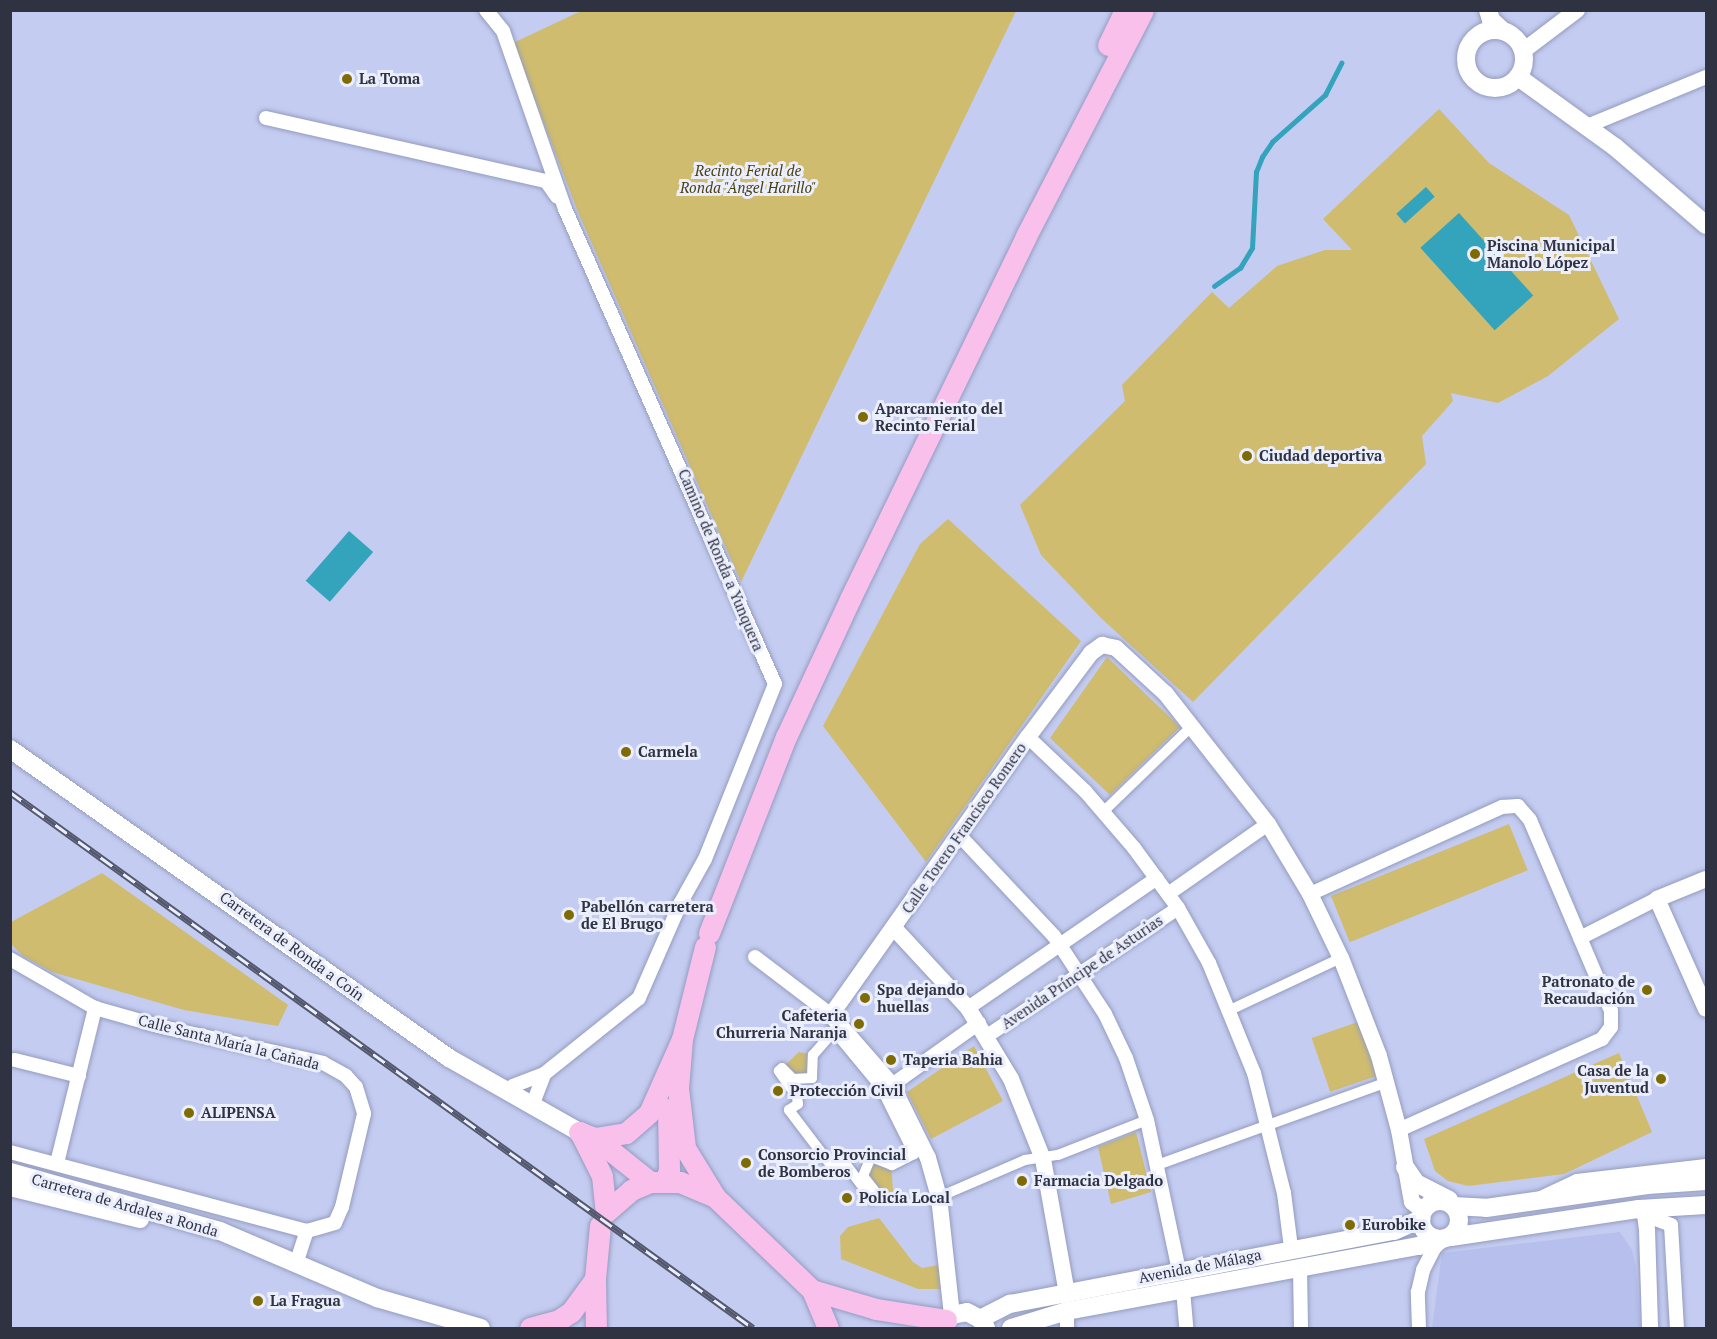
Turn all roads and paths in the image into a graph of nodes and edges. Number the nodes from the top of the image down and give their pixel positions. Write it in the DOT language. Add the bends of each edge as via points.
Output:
graph roads {
  1 [pos="486,10"];
  2 [pos="1125,10"];
  3 [pos="1143,10"];
  4 [pos="1155,10"];
  5 [pos="1475,10"];
  6 [pos="1488,10"];
  7 [pos="1577,10"];
  8 [pos="1503,31"];
  9 [pos="1478,35"];
  10 [pos="1523,51"];
  11 [pos="1518,77"];
  12 [pos="1707,77"];
  13 [pos="266,118"];
  14 [pos="1587,126"];
  15 [pos="566,208"];
  16 [pos="1703,216"];
  17 [pos="1026,236"];
  18 [pos="983,326"];
  19 [pos="1192,726"];
  20 [pos="1028,737"];
  21 [pos="10,749"];
  22 [pos="1104,811"];
  23 [pos="1268,824"];
  24 [pos="960,836"];
  25 [pos="1156,878"];
  26 [pos="1707,879"];
  27 [pos="1168,894"];
  28 [pos="1310,894"];
  29 [pos="1657,899"];
  30 [pos="1178,908"];
  31 [pos="894,928"];
  32 [pos="1580,938"];
  33 [pos="1061,944"];
  34 [pos="755,957"];
  35 [pos="1341,958"];
  36 [pos="10,959"];
  37 [pos="1081,972"];
  38 [pos="95,1008"];
  39 [pos="968,1008"];
  40 [pos="1707,1009"];
  41 [pos="1230,1010"];
  42 [pos="831,1015"];
  43 [pos="983,1029"];
  44 [pos="682,1039"];
  45 [pos="15,1060"];
  46 [pos="674,1063"];
  47 [pos="544,1074"];
  48 [pos="79,1076"];
  49 [pos="1386,1082"];
  50 [pos="892,1085"];
  51 [pos="508,1093"];
  52 [pos="532,1106"];
  53 [pos="1147,1120"];
  54 [pos="1269,1125"];
  55 [pos="1399,1130"];
  56 [pos="587,1135"];
  57 [pos="10,1152"];
  58 [pos="1043,1159"];
  59 [pos="57,1163"];
  60 [pos="892,1165"];
  61 [pos="1157,1165"];
  62 [pos="1405,1167"];
  63 [pos="1707,1167"];
  64 [pos="10,1172"];
  65 [pos="657,1181"];
  66 [pos="1707,1181"];
  67 [pos="10,1187"];
  68 [pos="715,1197"];
  69 [pos="939,1197"];
  70 [pos="1538,1201"];
  71 [pos="1707,1205"];
  72 [pos="1453,1206"];
  73 [pos="1480,1208"];
  74 [pos="1642,1212"];
  75 [pos="1422,1215"];
  76 [pos="603,1219"];
  77 [pos="306,1231"];
  78 [pos="1443,1238"];
  79 [pos="239,1241"];
  80 [pos="1291,1248"];
  81 [pos="296,1264"];
  82 [pos="1300,1269"];
  83 [pos="1179,1270"];
  84 [pos="595,1279"];
  85 [pos="812,1290"];
  86 [pos="1183,1290"];
  87 [pos="1067,1311"];
  88 [pos="946,1321"];
  89 [pos="983,1324"];
  90 [pos="481,1329"];
  91 [pos="530,1329"];
  92 [pos="596,1329"];
  93 [pos="828,1329"];
  94 [pos="1011,1329"];
  95 [pos="1186,1329"];
  96 [pos="1301,1329"];
  97 [pos="1419,1329"];
  98 [pos="1650,1329"];
  99 [pos="1677,1329"];
  1 -- 15 [label="street, Camino de Ronda a Yunquera" via="503,31"];
  2 -- 17 [label="main road" via="1049,162"];
  3 -- 17 [label="main road"];
  4 -- 18 [label="main road"];
  5 -- 9 [label="main road"];
  6 -- 8 [label="main road" via="1491,20"];
  7 -- 10 [label="street"];
  8 -- 9 [label="main road"];
  8 -- 10 [label="main road"];
  9 -- 11 [label="main road" via="1465,57 1473,80 1494,88 1508,86"];
  10 -- 11 [label="main road"];
  11 -- 14 [label="main road"];
  12 -- 14 [label="street"];
  13 -- 15 [label="street" via="546,181"];
  14 -- 16 [label="main road"];
  15 -- 47 [label="street, Camino de Ronda a Yunquera" via="775,684 705,859 680,904 639,998"];
  17 -- 18 [label="main road"];
  18 -- 44 [label="main road" via="786,737 707,940"];
  19 -- 20 [label="street, Calle Torero Francisco Romero" via="1166,694 1116,648 1102,645 1091,652"];
  19 -- 22 [label="street"];
  19 -- 23 [label="street"];
  20 -- 22 [label="street"];
  20 -- 24 [label="street, Calle Torero Francisco Romero"];
  21 -- 51 [label="main road, Carretera de Ronda a Coín" via="396,1022"];
  22 -- 25 [label="street"];
  23 -- 27 [label="street, Avenida Príncipe de Asturias"];
  23 -- 28 [label="street"];
  24 -- 31 [label="street, Calle Torero Francisco Romero"];
  24 -- 33 [label="street" via="1009,884"];
  25 -- 27 [label="street"];
  25 -- 33 [label="street"];
  26 -- 29 [label="street"];
  27 -- 30 [label="street"];
  28 -- 32 [label="street" via="1502,807 1518,806 1530,820"];
  28 -- 35 [label="street"];
  29 -- 32 [label="street"];
  29 -- 40 [label="street"];
  30 -- 37 [label="street, Avenida Príncipe de Asturias"];
  30 -- 41 [label="street"];
  31 -- 39 [label="street"];
  31 -- 42 [label="street, Calle Torero Francisco Romero"];
  32 -- 55 [label="street" via="1611,1011 1611,1027 1602,1039"];
  33 -- 37 [label="street"];
  33 -- 39 [label="street"];
  34 -- 42 [label="street"];
  35 -- 41 [label="street"];
  35 -- 49 [label="street"];
  36 -- 38 [label="street, Calle Santa María la Cañada"];
  37 -- 43 [label="street, Avenida Príncipe de Asturias"];
  37 -- 53 [label="street" via="1126,1058"];
  38 -- 48 [label="street"];
  38 -- 77 [label="street, Calle Santa María la Cañada" via="322,1063 346,1076 356,1087 364,1114 342,1207 335,1223"];
  39 -- 43 [label="street"];
  41 -- 54 [label="street"];
  42 -- 50 [label="street"];
  43 -- 50 [label="street, Avenida Príncipe de Asturias"];
  43 -- 58 [label="street" via="1021,1100"];
  44 -- 46 [label="main road"];
  44 -- 68 [label="main road" via="680,1128 685,1148"];
  45 -- 48 [label="street"];
  46 -- 56 [label="main road" via="640,1124 626,1132"];
  46 -- 65 [label="main road" via="666,1129 669,1170"];
  47 -- 51 [label="street, Camino de Ronda a Yunquera" via="513,1086"];
  47 -- 52 [label="street"];
  48 -- 59 [label="street"];
  49 -- 54 [label="street"];
  49 -- 55 [label="street"];
  50 -- 69 [label="street" via="928,1158"];
  51 -- 52 [label="main road, Carretera de Ronda a Coín"];
  52 -- 56 [label="main road, Carretera de Ronda a Coín"];
  53 -- 58 [label="street"];
  53 -- 61 [label="street"];
  54 -- 61 [label="street"];
  54 -- 80 [label="street"];
  55 -- 62 [label="street"];
  56 -- 65 [label="main road"];
  56 -- 76 [label="main road" via="602,1176"];
  57 -- 59 [label="street"];
  58 -- 69 [label="street" via="1025,1160"];
  58 -- 87 [label="street"];
  59 -- 77 [label="street"];
  60 -- 60 [label="street" via="914,1154 907,1137 875,1080 834,1031 813,1055 812,1078 793,1080 782,1068 779,1071 797,1097 798,1104 789,1110 833,1168 844,1162 872,1199 878,1195 863,1176 871,1157"];
  61 -- 83 [label="street"];
  62 -- 73 [label="main road" via="1416,1183 1434,1194"];
  62 -- 75 [label="street" via="1412,1202"];
  63 -- 70 [label="street" via="1578,1182"];
  64 -- 79 [label="main road, Carretera de Ardales a Ronda" via="151,1209"];
  65 -- 68 [label="main road" via="695,1186"];
  65 -- 76 [label="main road" via="631,1190"];
  66 -- 70 [label="main road" via="1647,1185"];
  67 -- 79 [label="main road, Carretera de Ardales a Ronda"];
  68 -- 85 [label="main road"];
  69 -- 88 [label="street"];
  70 -- 73 [label="main road"];
  71 -- 74 [label="main road, Avenida de Málaga"];
  72 -- 73 [label="main road"];
  72 -- 75 [label="main road" via="1437,1201"];
  72 -- 78 [label="main road" via="1459,1222"];
  74 -- 78 [label="main road, Avenida de Málaga"];
  74 -- 98 [label="street"];
  74 -- 99 [label="street" via="1671,1225"];
  75 -- 78 [label="main road" via="1424,1232"];
  75 -- 80 [label="main road, Avenida de Málaga" via="1394,1231"];
  76 -- 84 [label="main road"];
  77 -- 81 [label="street"];
  78 -- 82 [label="main road, Avenida de Málaga"];
  78 -- 97 [label="street" via="1423,1270 1418,1292"];
  79 -- 81 [label="main road, Carretera de Ardales a Ronda"];
  80 -- 83 [label="main road, Avenida de Málaga"];
  81 -- 90 [label="main road, Carretera de Ardales a Ronda" via="420,1313"];
  82 -- 86 [label="main road, Avenida de Málaga"];
  82 -- 96 [label="street"];
  83 -- 87 [label="main road, Avenida de Málaga"];
  84 -- 91 [label="main road" via="571,1312"];
  84 -- 92 [label="main road"];
  85 -- 88 [label="main road" via="876,1309"];
  85 -- 93 [label="main road"];
  86 -- 87 [label="main road, Avenida de Málaga"];
  86 -- 95 [label="street"];
  87 -- 89 [label="main road, Avenida de Málaga" via="1010,1304"];
  87 -- 94 [label="main road, Avenida de Málaga"];
  88 -- 89 [label="main road" via="967,1312"];
}
